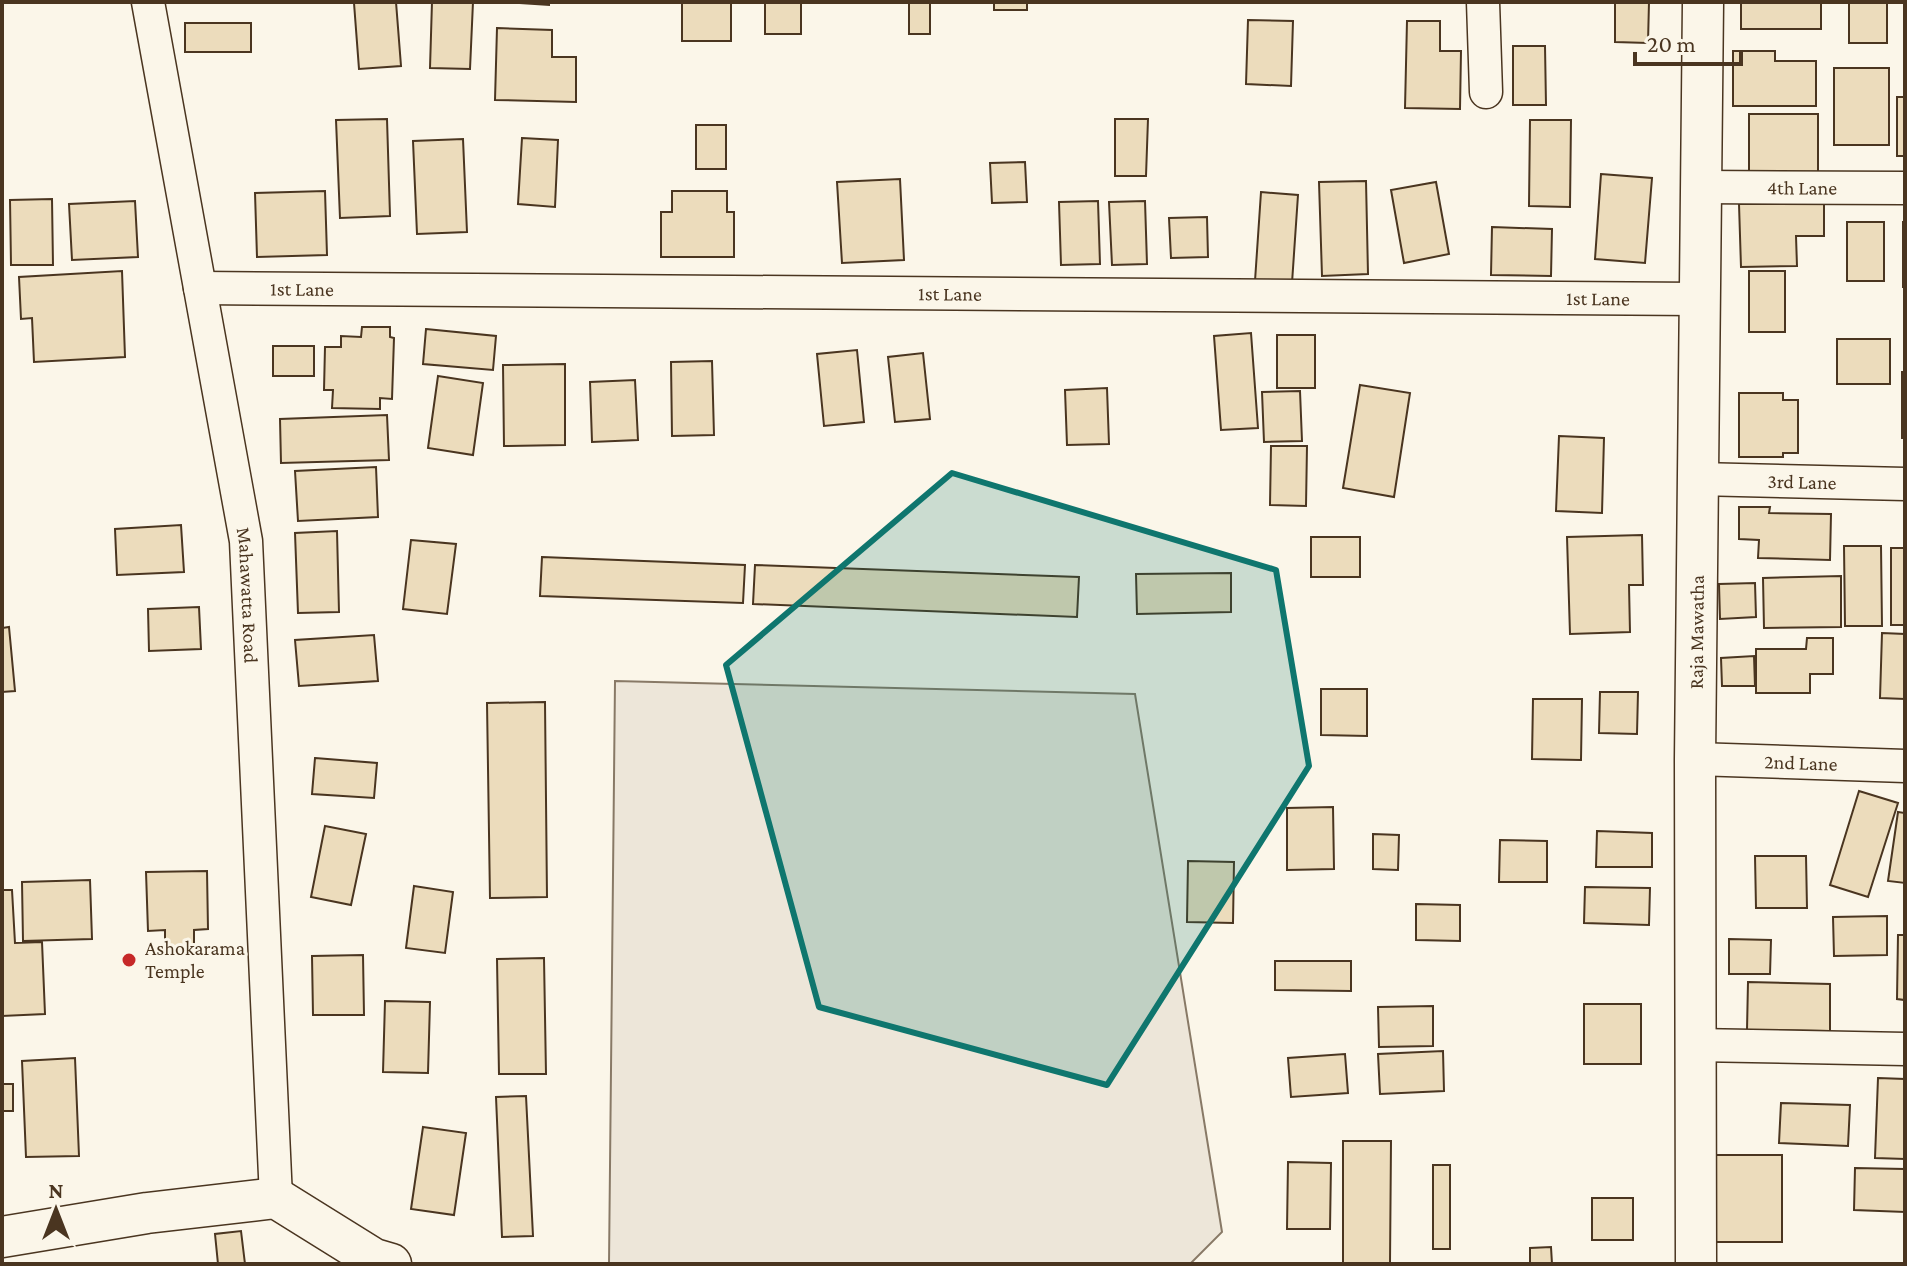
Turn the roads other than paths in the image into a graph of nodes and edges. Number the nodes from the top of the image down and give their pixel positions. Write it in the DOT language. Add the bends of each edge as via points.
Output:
graph roads {
  1 [pos="148,2"];
  2 [pos="1483,2"];
  3 [pos="1703,2"];
  4 [pos="1486,92"];
  5 [pos="1700,187"];
  6 [pos="1905,188"];
  7 [pos="200,288"];
  8 [pos="1699,299"];
  9 [pos="1698,479"];
  10 [pos="1905,484"];
  11 [pos="1695,759"];
  12 [pos="1905,766"];
  13 [pos="1695,1045"];
  14 [pos="1905,1049"];
  15 [pos="276,1198"];
  16 [pos="2,1237"];
  17 [pos="391,1264"];
  18 [pos="1696,1264"];
  1 -- 7 [label="street, Mahawatta Road"];
  2 -- 4 [label="street"];
  3 -- 5 [label="street, Raja Mawatha"];
  5 -- 6 [label="street, 4th Lane"];
  5 -- 8 [label="street, Raja Mawatha"];
  7 -- 8 [label="street, 1st Lane"];
  7 -- 15 [label="street, Mahawatta Road" via="246,541"];
  8 -- 9 [label="street, Raja Mawatha"];
  9 -- 10 [label="street, 3rd Lane"];
  9 -- 11 [label="street, Raja Mawatha"];
  11 -- 12 [label="street, 2nd Lane"];
  11 -- 13 [label="street, Raja Mawatha"];
  13 -- 14 [label="street"];
  13 -- 18 [label="street, Raja Mawatha"];
  15 -- 16 [label="street"];
  15 -- 17 [label="street" via="374,1259"];
}
